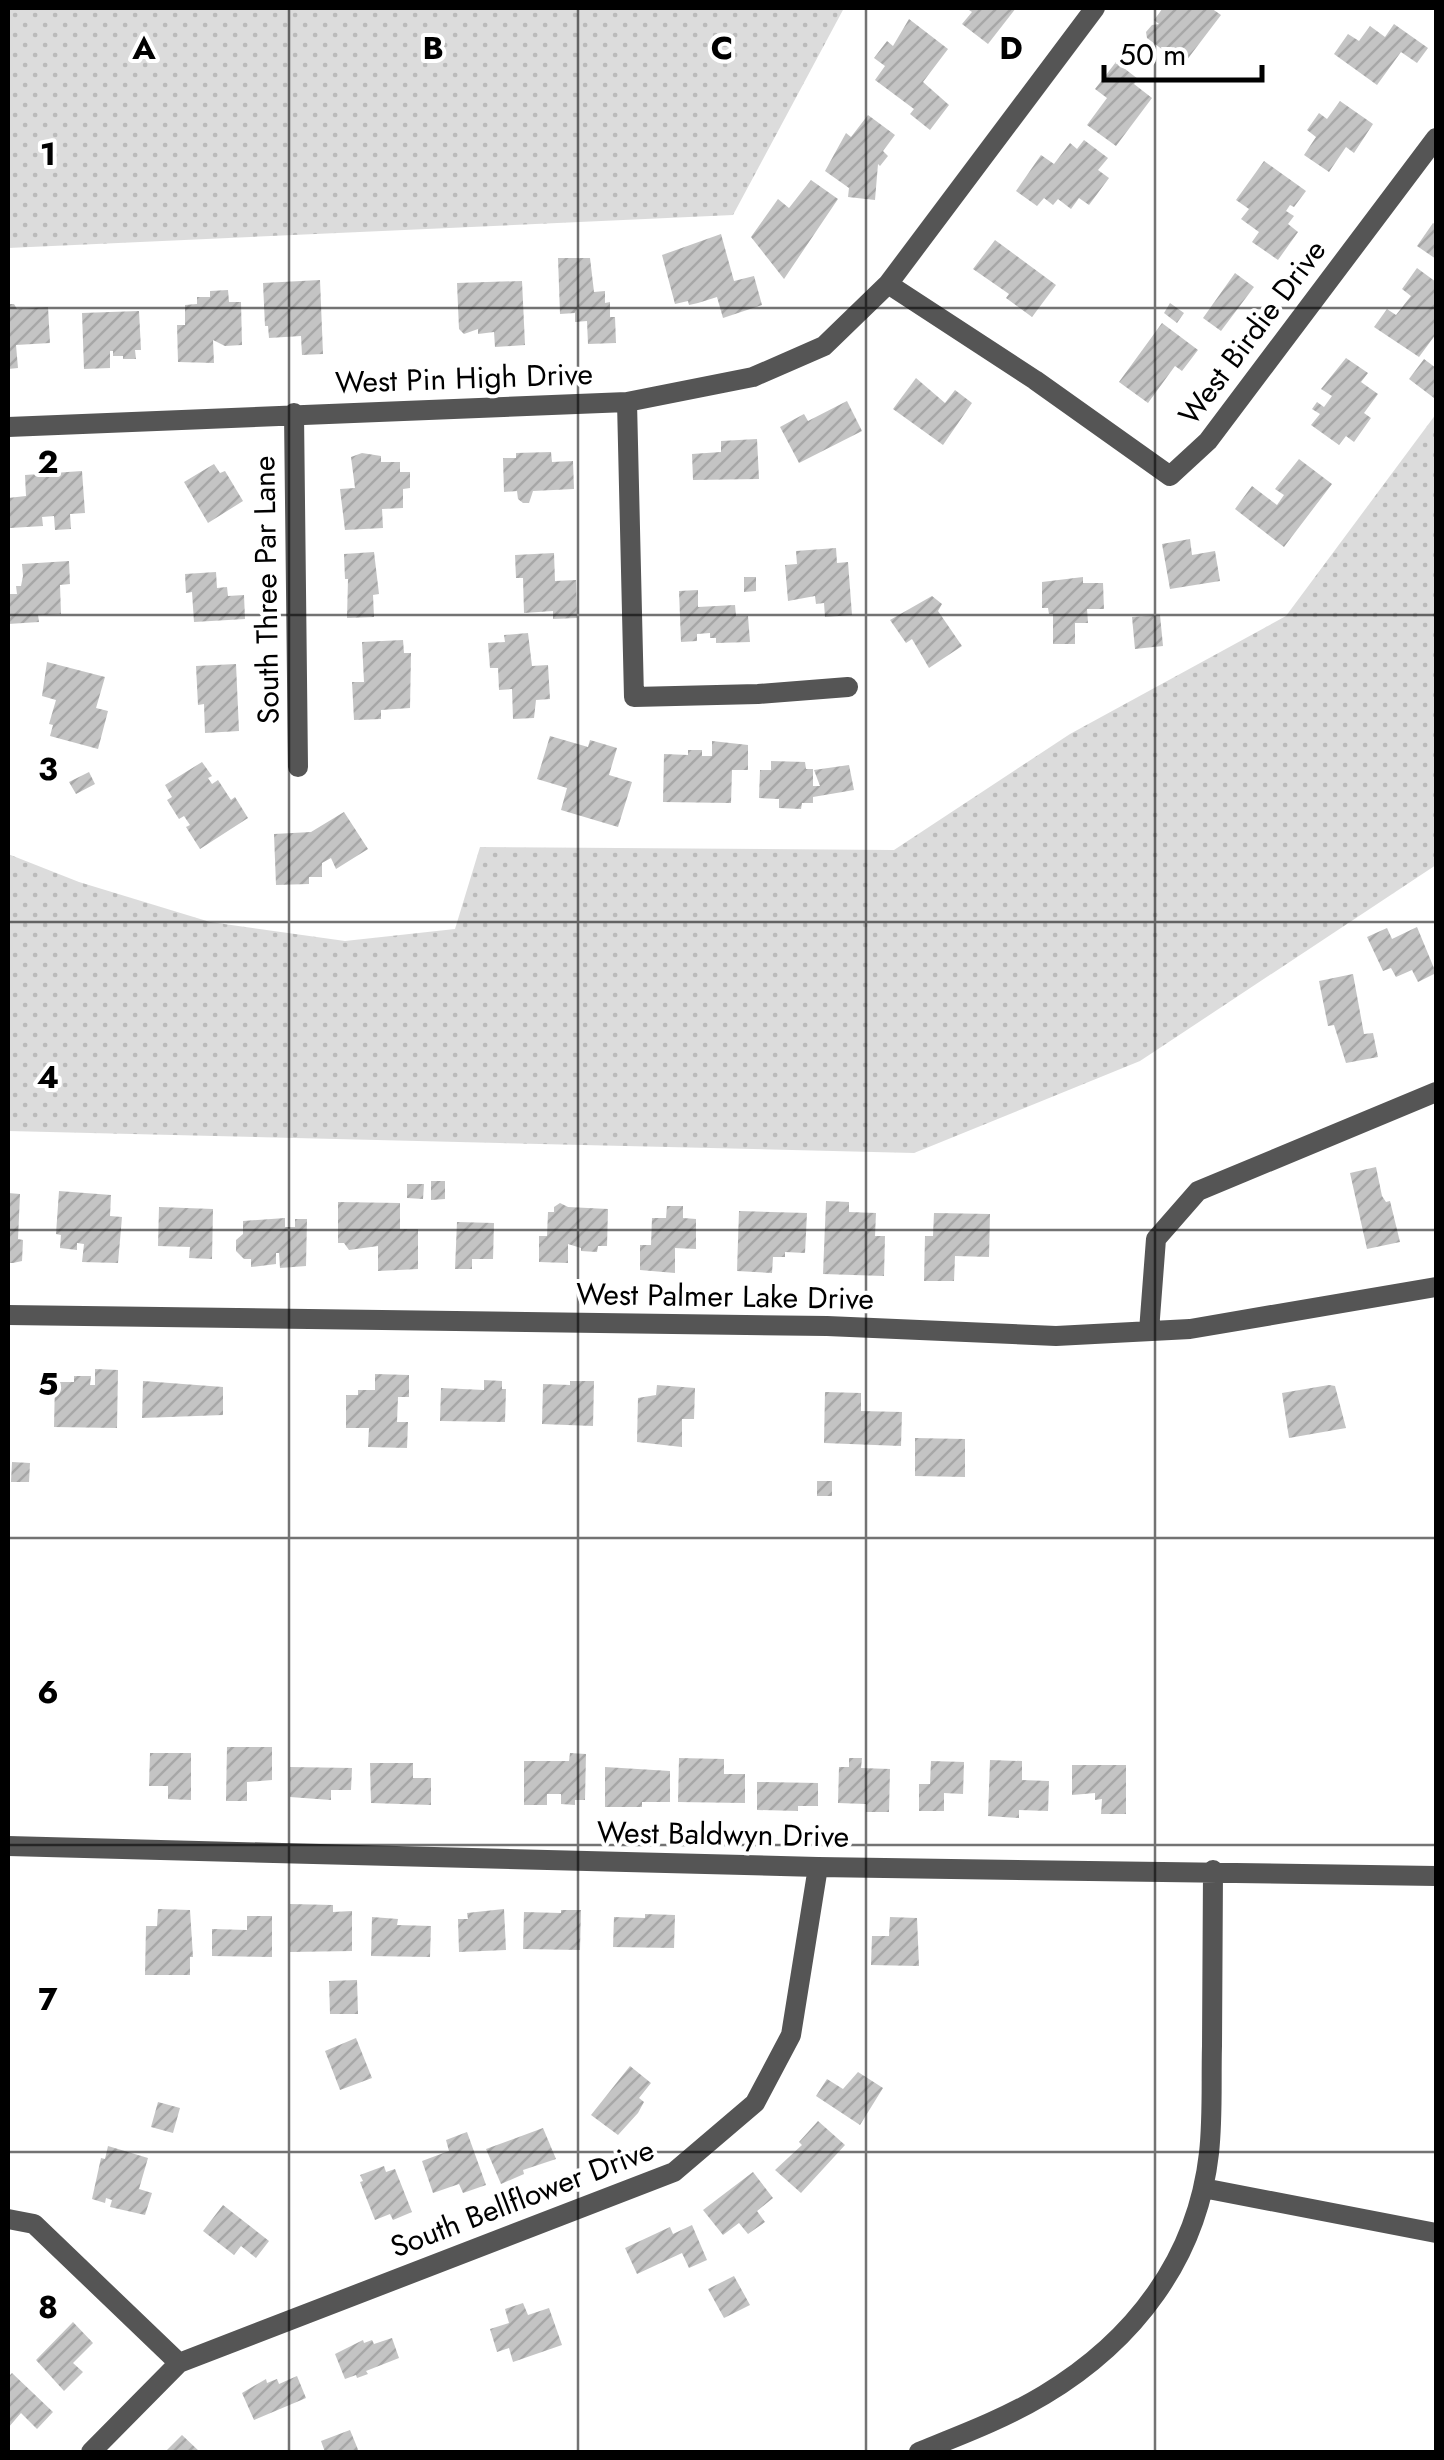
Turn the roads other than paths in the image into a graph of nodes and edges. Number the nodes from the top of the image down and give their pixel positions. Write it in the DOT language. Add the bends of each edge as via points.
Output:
graph roads {
  1 [pos="1095,8"];
  2 [pos="1436,138"];
  3 [pos="888,284"];
  4 [pos="627,402"];
  5 [pos="294,413"];
  6 [pos="8,427"];
  7 [pos="848,687"];
  8 [pos="298,767"];
  9 [pos="1436,1092"];
  10 [pos="1436,1287"];
  11 [pos="8,1315"];
  12 [pos="1149,1331"];
  13 [pos="8,1846"];
  14 [pos="818,1866"];
  15 [pos="1213,1870"];
  16 [pos="1436,1876"];
  17 [pos="1203,2188"];
  18 [pos="8,2219"];
  19 [pos="1436,2233"];
  20 [pos="179,2363"];
  21 [pos="91,2452"];
  22 [pos="919,2452"];
  1 -- 3 [label="street, West Pin High Drive"];
  2 -- 3 [label="street, West Birdie Drive" via="1208,441 1170,476"];
  3 -- 4 [label="street, West Pin High Drive" via="824,346 754,377"];
  4 -- 5 [label="street, West Pin High Drive"];
  4 -- 7 [label="street" via="634,697"];
  5 -- 6 [label="street, West Pin High Drive"];
  5 -- 8 [label="street, South Three Par Lane"];
  9 -- 12 [label="street" via="1198,1191 1156,1239"];
  10 -- 12 [label="street, West Palmer Lake Drive" via="1256,1320"];
  11 -- 12 [label="street, West Palmer Lake Drive" via="827,1326 1056,1336"];
  13 -- 14 [label="street, West Baldwyn Drive"];
  14 -- 15 [label="street, West Baldwyn Drive"];
  14 -- 20 [label="street, South Bellflower Drive" via="791,2035 755,2103 674,2172"];
  15 -- 16 [label="street, West Baldwyn Drive"];
  15 -- 17 [label="street" via="1211,2119"];
  17 -- 19 [label="street"];
  17 -- 22 [label="street" via="1178,2262 1125,2334 1044,2395"];
  18 -- 20 [label="street" via="34,2224"];
  20 -- 21 [label="street, South Bellflower Drive"];
}
